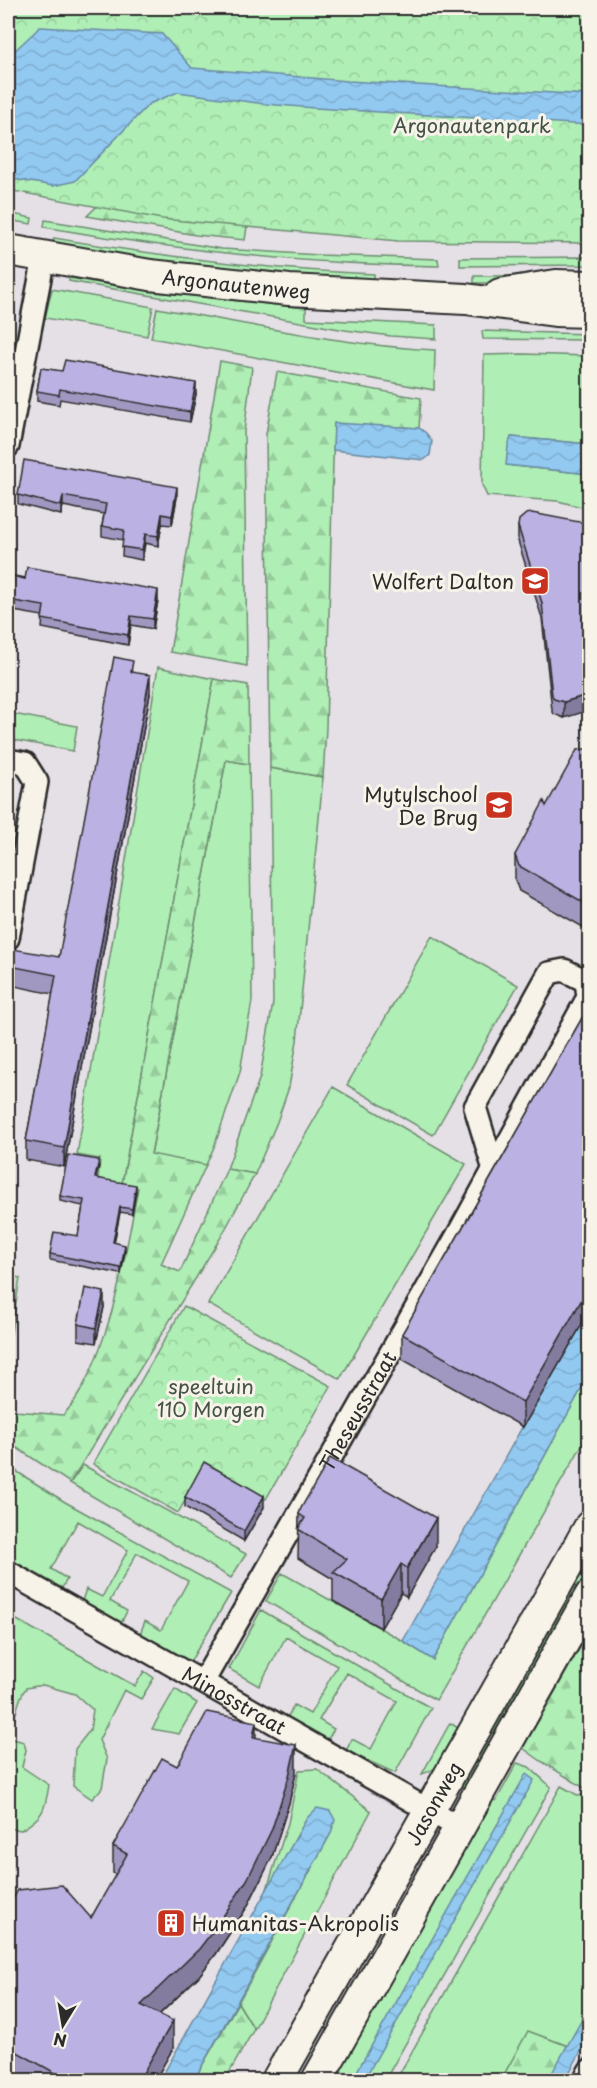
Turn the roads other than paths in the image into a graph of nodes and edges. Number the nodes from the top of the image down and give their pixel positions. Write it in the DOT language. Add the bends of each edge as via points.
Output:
graph roads {
  1 [pos="8,250"];
  2 [pos="44,257"];
  3 [pos="590,286"];
  4 [pos="466,299"];
  5 [pos="590,312"];
  6 [pos="8,446"];
  7 [pos="8,760"];
  8 [pos="8,938"];
  9 [pos="494,1170"];
  10 [pos="590,1526"];
  11 [pos="8,1572"];
  12 [pos="590,1596"];
  13 [pos="202,1682"];
  14 [pos="430,1811"];
  15 [pos="460,1828"];
  16 [pos="590,2070"];
  17 [pos="277,2080"];
  18 [pos="318,2080"];
  19 [pos="584,2080"];
  1 -- 2 [label="street, Argonautenweg"];
  2 -- 4 [label="street, Argonautenweg" via="150,275 290,290"];
  2 -- 6 [label="street"];
  3 -- 4 [label="street, Argonautenweg" via="556,285"];
  4 -- 5 [label="street, Argonautenweg"];
  7 -- 8 [label="street" via="25,763 37,782"];
  9 -- 9 [label="street, Theseusstraat" via="588,997 586,981 564,970 549,973 475,1107"];
  9 -- 13 [label="street, Theseusstraat"];
  10 -- 14 [label="street, Jasonweg"];
  11 -- 13 [label="street, Minosstraat"];
  12 -- 15 [label="street, Jasonweg"];
  13 -- 14 [label="street, Minosstraat"];
  14 -- 15 [label="street, Minosstraat"];
  14 -- 17 [label="street, Jasonweg"];
  15 -- 18 [label="street, Jasonweg"];
  16 -- 19 [label="street"];
}
